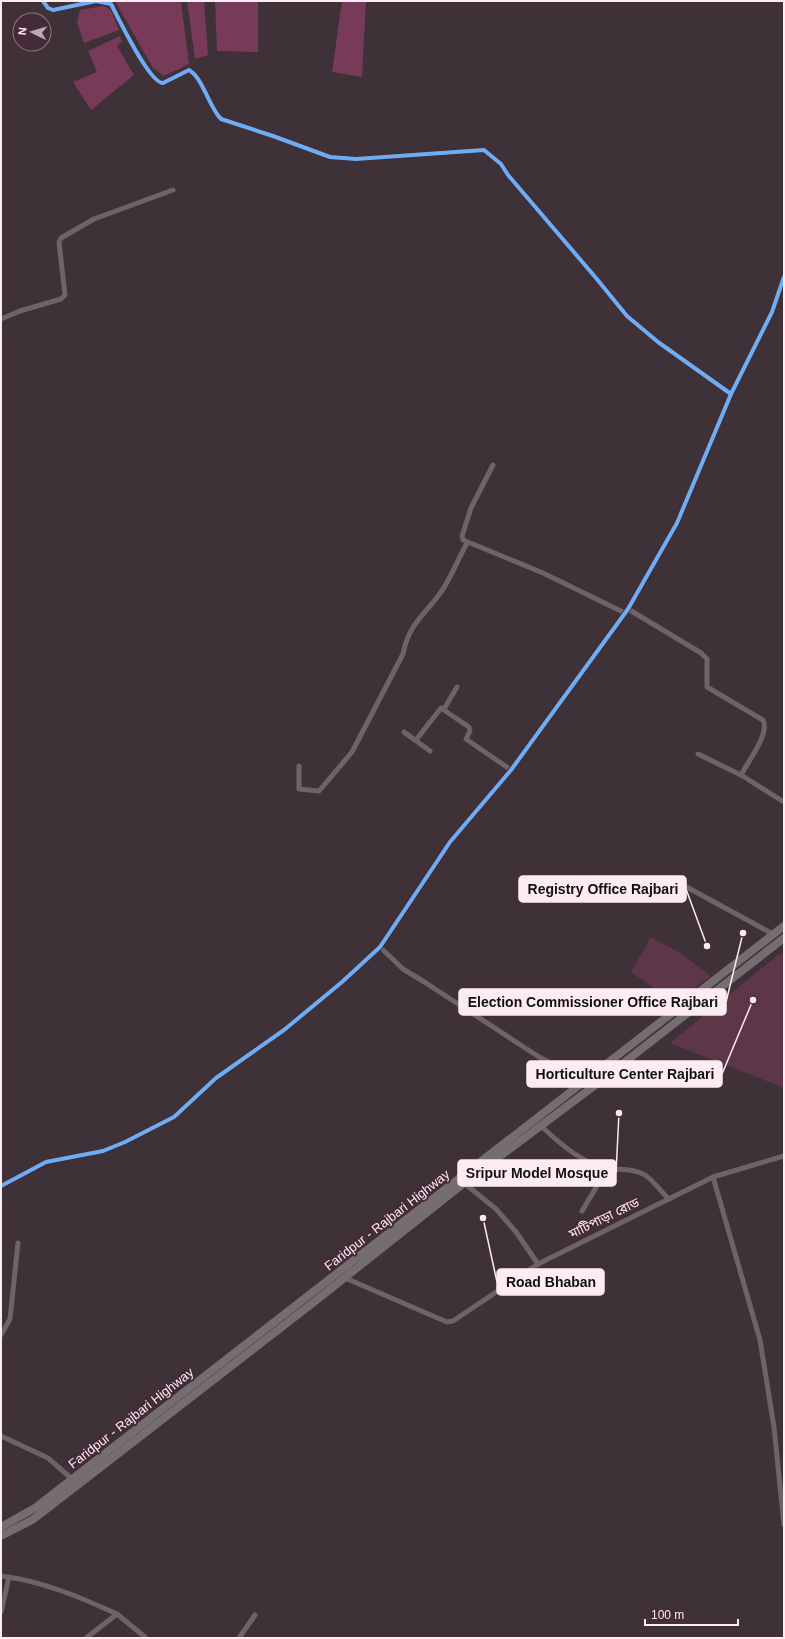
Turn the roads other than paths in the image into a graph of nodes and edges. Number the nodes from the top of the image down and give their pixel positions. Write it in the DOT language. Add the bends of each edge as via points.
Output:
graph roads {
  1 [pos="44,1"];
  2 [pos="174,190"];
  3 [pos="784,277"];
  4 [pos="1,319"];
  5 [pos="731,394"];
  6 [pos="493,465"];
  7 [pos="466,543"];
  8 [pos="627,611"];
  9 [pos="456,687"];
  10 [pos="444,709"];
  11 [pos="404,732"];
  12 [pos="416,740"];
  13 [pos="430,751"];
  14 [pos="698,754"];
  15 [pos="299,766"];
  16 [pos="512,770"];
  17 [pos="741,775"];
  18 [pos="784,802"];
  19 [pos="670,878"];
  20 [pos="784,926"];
  21 [pos="773,934"];
  22 [pos="784,938"];
  23 [pos="380,947"];
  24 [pos="581,1084"];
  25 [pos="540,1126"];
  26 [pos="784,1156"];
  27 [pos="607,1169"];
  28 [pos="713,1177"];
  29 [pos="464,1183"];
  30 [pos="1,1186"];
  31 [pos="669,1199"];
  32 [pos="582,1211"];
  33 [pos="18,1243"];
  34 [pos="538,1264"];
  35 [pos="345,1278"];
  36 [pos="1,1335"];
  37 [pos="1,1436"];
  38 [pos="72,1479"];
  39 [pos="784,1525"];
  40 [pos="1,1527"];
  41 [pos="1,1536"];
  42 [pos="1,1576"];
  43 [pos="9,1577"];
  44 [pos="1,1612"];
  45 [pos="117,1614"];
  46 [pos="255,1615"];
  47 [pos="86,1638"];
  48 [pos="146,1638"];
  49 [pos="239,1638"];
  1 -- 5 [label="street" via="48,8 53,10 96,1 111,4 143,62 157,81 163,83 189,70 199,81 215,113 221,119 309,150 330,157 356,158 484,150 501,164 627,316 658,342"];
  2 -- 4 [label="street" via="94,219 61,238 59,242 65,295 62,299 20,310"];
  3 -- 5 [label="street" via="772,312"];
  5 -- 8 [label="street" via="677,523"];
  6 -- 7 [label="street" via="470,508 462,536"];
  7 -- 8 [label="street" via="543,573"];
  7 -- 15 [label="street" via="442,592 412,626 400,659 352,752 319,791 299,789"];
  8 -- 16 [label="street"];
  8 -- 17 [label="street" via="702,653 707,659 707,687 763,720 765,734"];
  9 -- 10 [label="street"];
  10 -- 12 [label="street" via="438,709"];
  10 -- 16 [label="street" via="469,727 466,739"];
  11 -- 12 [label="street"];
  12 -- 13 [label="street"];
  14 -- 17 [label="street"];
  16 -- 23 [label="street" via="450,842"];
  17 -- 18 [label="street"];
  19 -- 21 [label="street"];
  20 -- 21 [label="main road, Faridpur - Rajbari Highway"];
  21 -- 24 [label="main road, Faridpur - Rajbari Highway"];
  22 -- 25 [label="main road, Faridpur - Rajbari Highway"];
  23 -- 24 [label="street" via="403,969 562,1069"];
  23 -- 30 [label="street" via="284,1030 216,1078 174,1117 103,1151 46,1162"];
  24 -- 38 [label="main road, Faridpur - Rajbari Highway"];
  25 -- 27 [label="street" via="571,1152"];
  25 -- 29 [label="main road, Faridpur - Rajbari Highway"];
  26 -- 28 [label="street, মাটিপাড়া রোড"];
  27 -- 31 [label="street" via="641,1173"];
  27 -- 32 [label="street"];
  28 -- 31 [label="street, মাটিপাড়া রোড"];
  28 -- 39 [label="street" via="760,1340 774,1427"];
  29 -- 34 [label="street" via="496,1209"];
  29 -- 35 [label="main road, Faridpur - Rajbari Highway"];
  31 -- 34 [label="street, মাটিপাড়া রোড"];
  33 -- 36 [label="street" via="10,1319"];
  34 -- 35 [label="street, মাটিপাড়া রোড" via="453,1321 447,1322"];
  35 -- 41 [label="main road, Faridpur - Rajbari Highway" via="44,1511"];
  37 -- 38 [label="street" via="48,1458"];
  38 -- 40 [label="main road, Faridpur - Rajbari Highway" via="35,1508"];
  42 -- 43 [label="street"];
  43 -- 44 [label="street"];
  43 -- 45 [label="street" via="27,1579 84,1599"];
  45 -- 47 [label="street"];
  45 -- 48 [label="street"];
  46 -- 49 [label="street"];
}
